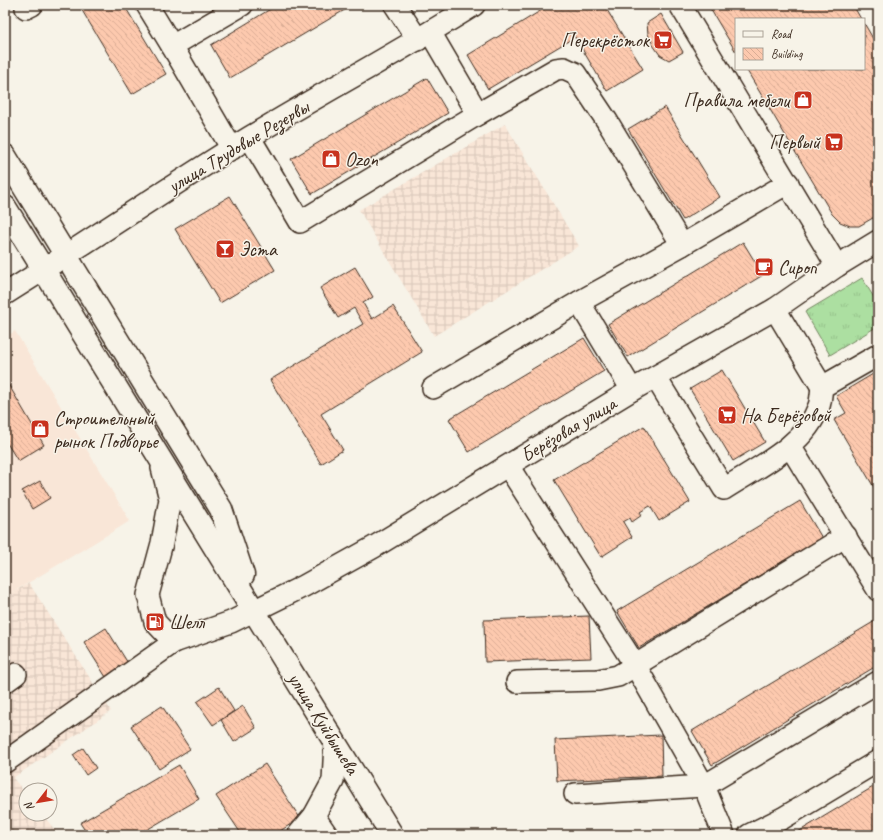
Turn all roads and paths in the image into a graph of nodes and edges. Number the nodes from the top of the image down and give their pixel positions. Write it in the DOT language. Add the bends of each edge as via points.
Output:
graph roads {
  1 [pos="147,5"];
  2 [pos="242,5"];
  3 [pos="395,5"];
  4 [pos="474,5"];
  5 [pos="680,5"];
  6 [pos="424,36"];
  7 [pos="172,46"];
  8 [pos="478,114"];
  9 [pos="241,143"];
  10 [pos="5,156"];
  11 [pos="788,183"];
  12 [pos="5,207"];
  13 [pos="682,245"];
  14 [pos="873,251"];
  15 [pos="66,257"];
  16 [pos="837,266"];
  17 [pos="43,270"];
  18 [pos="5,294"];
  19 [pos="579,302"];
  20 [pos="775,309"];
  21 [pos="878,355"];
  22 [pos="656,378"];
  23 [pos="822,387"];
  24 [pos="433,388"];
  25 [pos="632,390"];
  26 [pos="790,446"];
  27 [pos="159,456"];
  28 [pos="508,466"];
  29 [pos="846,536"];
  30 [pos="878,590"];
  31 [pos="254,611"];
  32 [pos="174,642"];
  33 [pos="635,665"];
  34 [pos="517,682"];
  35 [pos="878,682"];
  36 [pos="335,742"];
  37 [pos="878,761"];
  38 [pos="5,762"];
  39 [pos="704,786"];
  40 [pos="575,794"];
  41 [pos="314,816"];
  42 [pos="298,835"];
  43 [pos="327,835"];
  44 [pos="392,835"];
  45 [pos="724,835"];
  46 [pos="748,835"];
  1 -- 7 [label="street"];
  2 -- 7 [label="street"];
  3 -- 6 [label="street"];
  4 -- 6 [label="street, улица Трудовые Резервы"];
  5 -- 11 [label="street"];
  6 -- 8 [label="street"];
  6 -- 9 [label="street, улица Трудовые Резервы"];
  7 -- 9 [label="street"];
  8 -- 9 [label="street" via="300,222"];
  8 -- 13 [label="street" via="556,69 564,68 575,73"];
  9 -- 15 [label="street, улица Трудовые Резервы" via="144,203"];
  10 -- 15 [label="main road"];
  11 -- 13 [label="street"];
  11 -- 16 [label="street"];
  12 -- 17 [label="main road"];
  13 -- 19 [label="street"];
  14 -- 16 [label="street, Берёзовая улица"];
  15 -- 17 [label="street, улица Трудовые Резервы"];
  15 -- 31 [label="main road" via="221,509"];
  16 -- 20 [label="street, Берёзовая улица"];
  17 -- 18 [label="street, улица Трудовые Резервы"];
  17 -- 27 [label="main road"];
  19 -- 24 [label="street"];
  19 -- 25 [label="street"];
  20 -- 22 [label="street, Берёзовая улица"];
  20 -- 23 [label="street"];
  21 -- 23 [label="street"];
  22 -- 25 [label="street, Берёзовая улица"];
  22 -- 26 [label="street" via="724,489"];
  23 -- 26 [label="street" via="819,405 810,424"];
  25 -- 28 [label="street, Берёзовая улица"];
  26 -- 29 [label="street"];
  27 -- 31 [label="main road"];
  27 -- 32 [label="street" via="170,499 162,543 148,595 155,622"];
  28 -- 31 [label="street, Берёзовая улица" via="374,547"];
  28 -- 33 [label="street"];
  29 -- 30 [label="street"];
  29 -- 33 [label="street"];
  31 -- 32 [label="street, Берёзовая улица" via="232,622"];
  31 -- 36 [label="main road, улица Куйбышева"];
  32 -- 38 [label="street, Берёзовая улица"];
  33 -- 34 [label="street" via="618,676 598,680"];
  33 -- 39 [label="street"];
  35 -- 39 [label="street"];
  36 -- 41 [label="street" via="333,781"];
  36 -- 44 [label="main road, улица Куйбышева"];
  37 -- 46 [label="street" via="783,818"];
  39 -- 40 [label="street"];
  39 -- 45 [label="street"];
  41 -- 42 [label="street"];
  41 -- 43 [label="street"];
}
